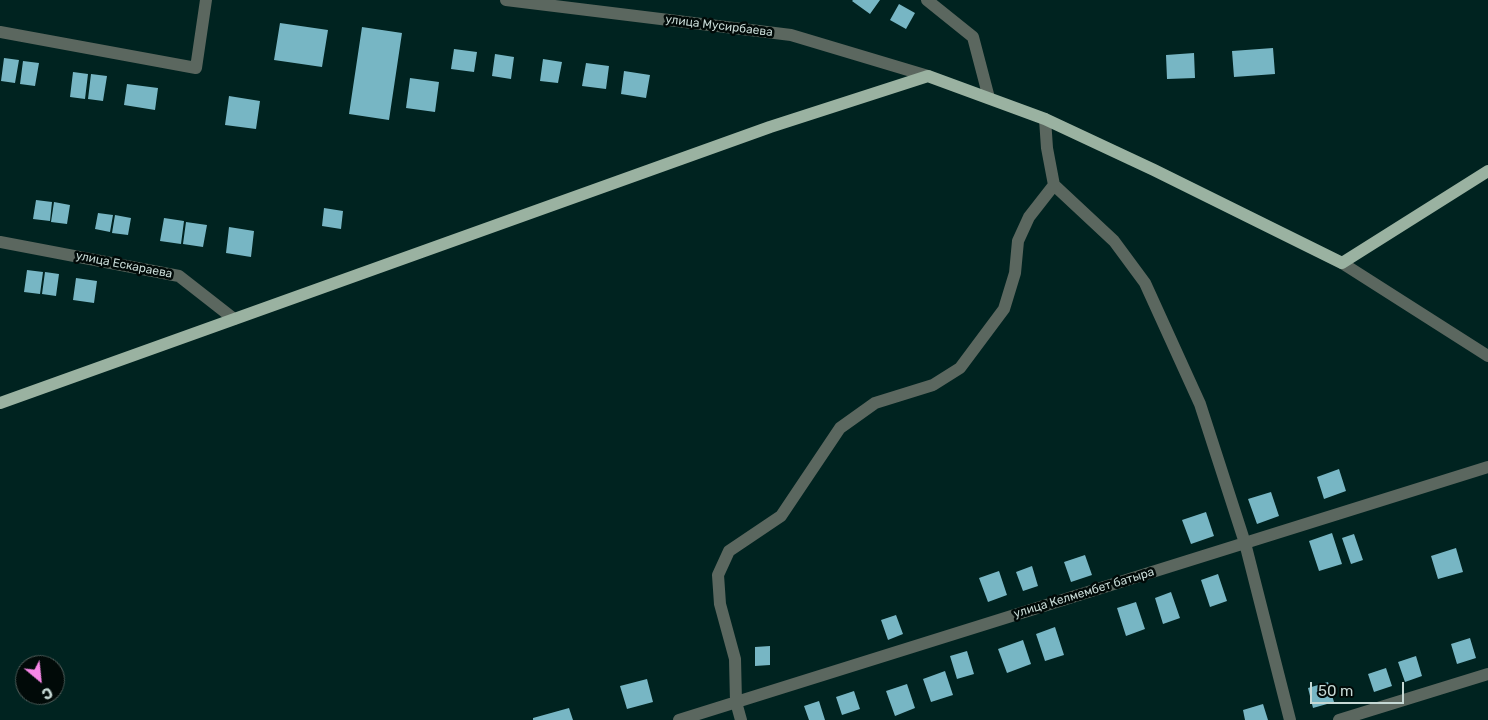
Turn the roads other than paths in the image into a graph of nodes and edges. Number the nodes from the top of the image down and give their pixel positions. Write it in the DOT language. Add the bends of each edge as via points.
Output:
graph roads {
  1 [pos="206,0"];
  2 [pos="506,0"];
  3 [pos="927,0"];
  4 [pos="0,32"];
  5 [pos="928,76"];
  6 [pos="989,98"];
  7 [pos="1045,119"];
  8 [pos="1488,171"];
  9 [pos="1054,185"];
  10 [pos="0,242"];
  11 [pos="1342,264"];
  12 [pos="234,319"];
  13 [pos="1488,356"];
  14 [pos="0,403"];
  15 [pos="1488,467"];
  16 [pos="1245,543"];
  17 [pos="1488,674"];
  18 [pos="736,702"];
  19 [pos="679,720"];
  20 [pos="741,720"];
  21 [pos="1290,720"];
  22 [pos="1339,720"];
  1 -- 4 [label="street" via="196,68"];
  2 -- 5 [label="street, улица Мусирбаева" via="791,35"];
  3 -- 6 [label="street" via="973,37"];
  5 -- 6 [label="main road"];
  5 -- 12 [label="main road" via="770,127"];
  6 -- 7 [label="main road"];
  7 -- 9 [label="street"];
  7 -- 11 [label="main road"];
  8 -- 11 [label="main road"];
  9 -- 16 [label="street" via="1114,241 1145,282 1200,404"];
  9 -- 18 [label="street" via="1029,218 1018,240 1015,273 1004,309 960,368 933,385 875,403 840,428 782,516 728,551 718,575 720,604 735,659"];
  10 -- 12 [label="street, улица Ескараева" via="179,276"];
  11 -- 13 [label="street"];
  12 -- 14 [label="main road"];
  15 -- 16 [label="street, улица Келмембет батыра"];
  16 -- 18 [label="street, улица Келмембет батыра"];
  16 -- 21 [label="street"];
  17 -- 22 [label="street"];
  18 -- 19 [label="street, улица Келмембет батыра"];
  18 -- 20 [label="street"];
}
